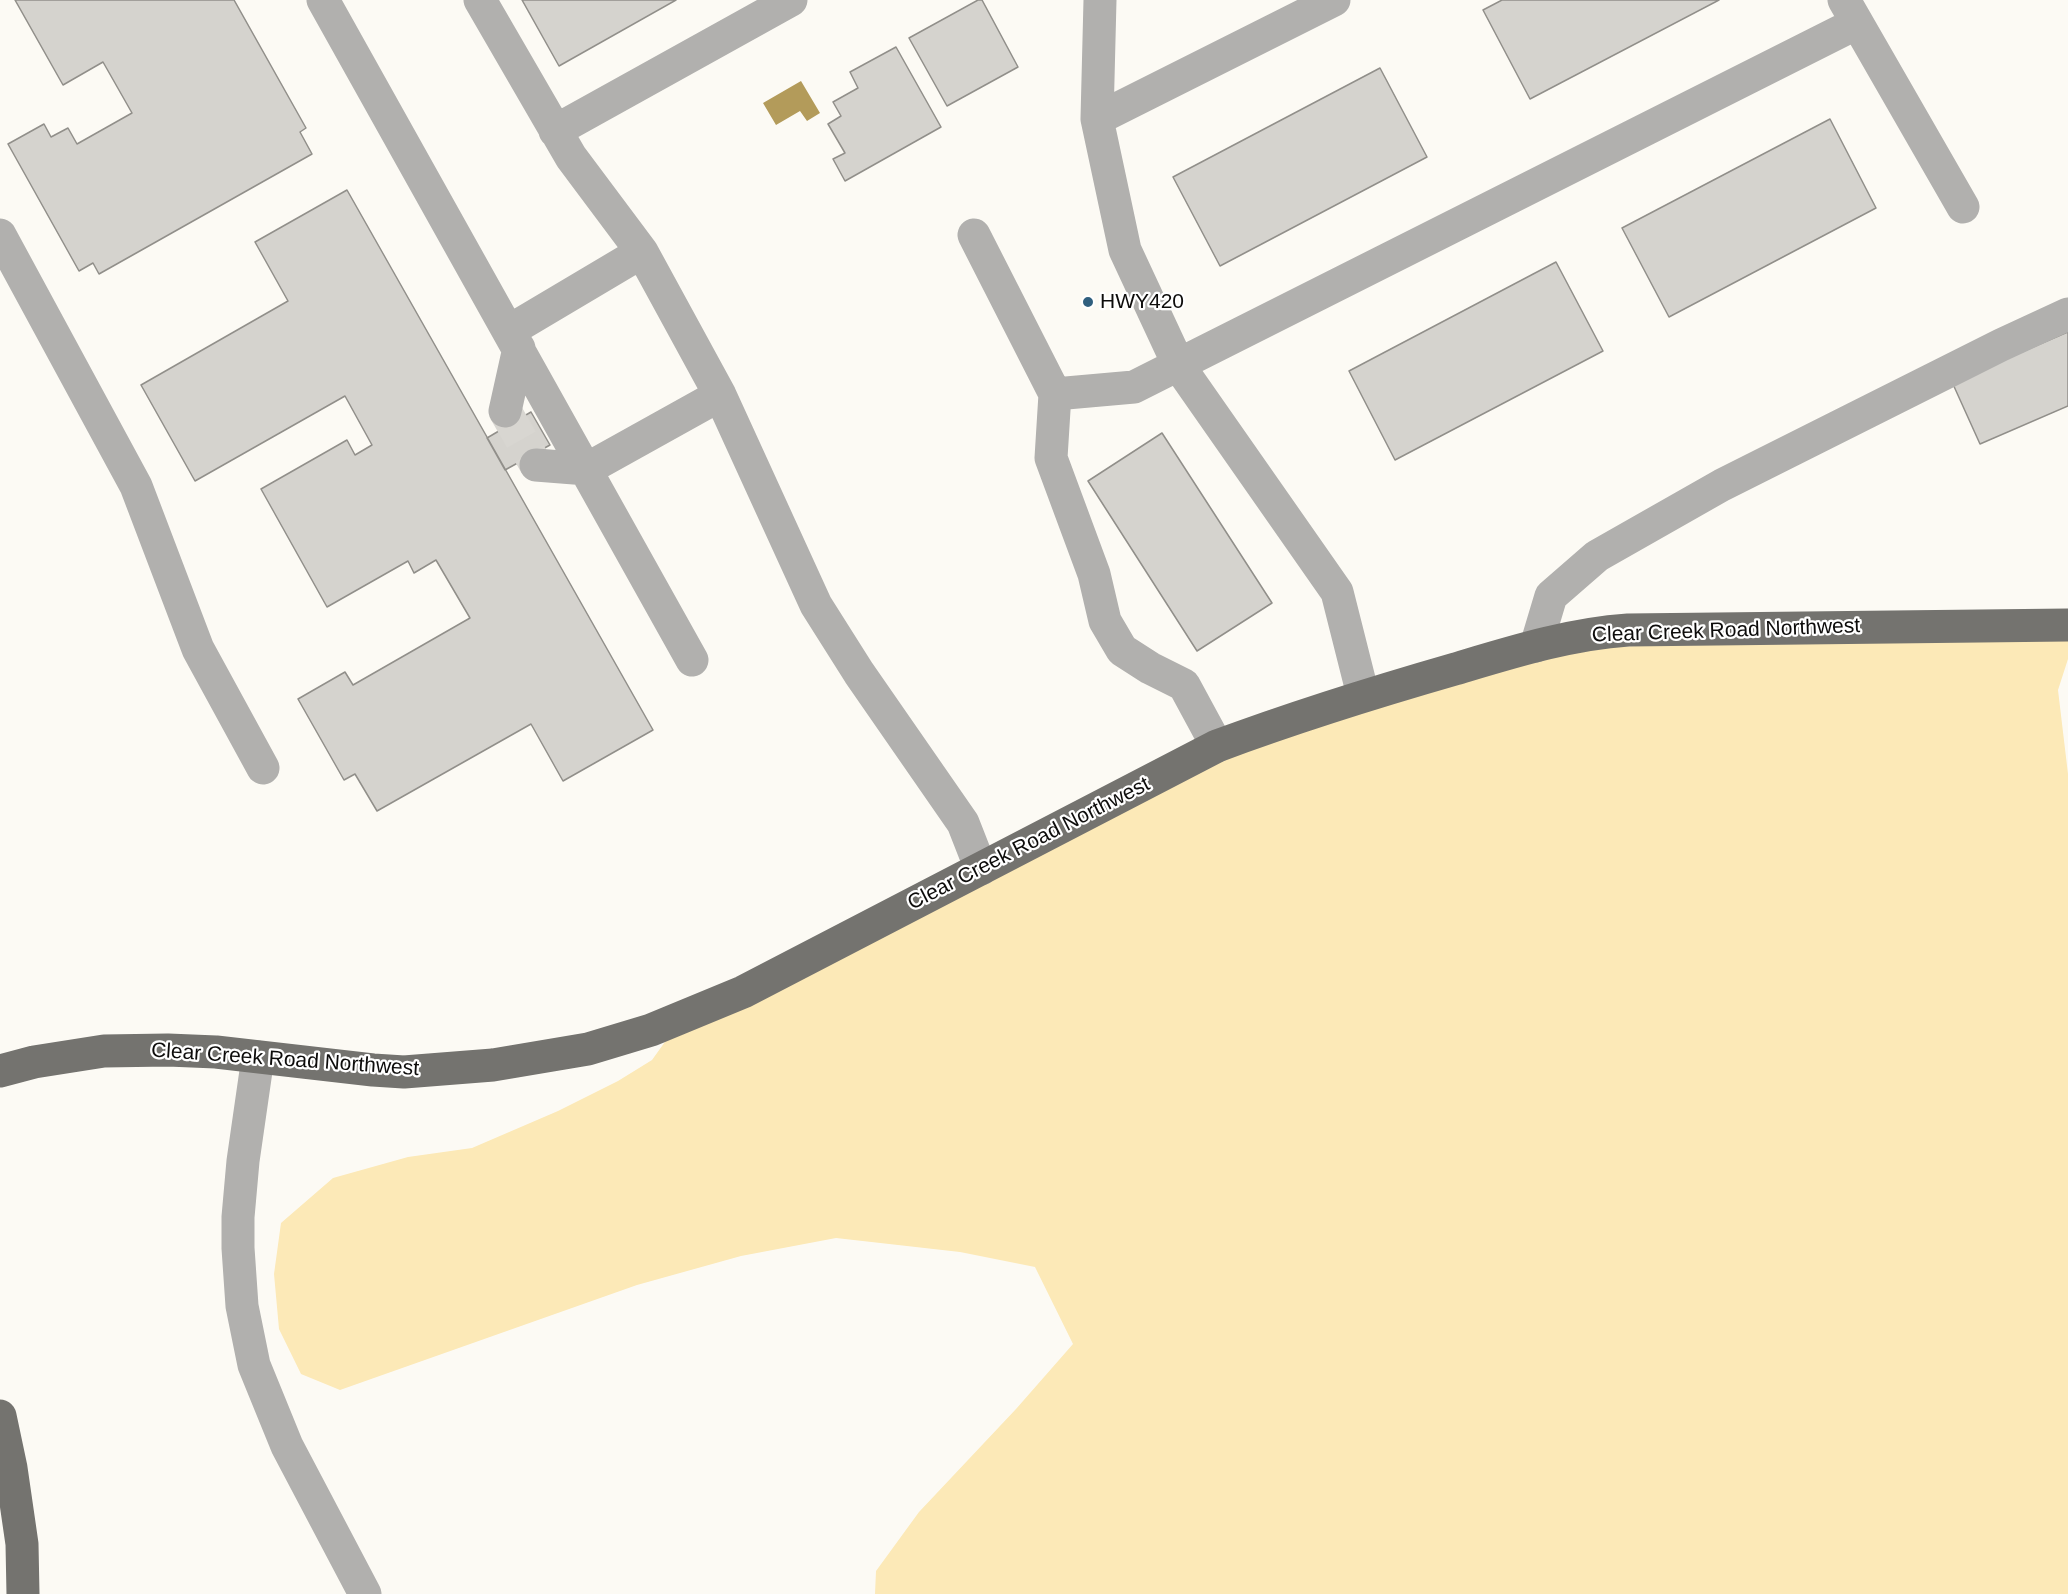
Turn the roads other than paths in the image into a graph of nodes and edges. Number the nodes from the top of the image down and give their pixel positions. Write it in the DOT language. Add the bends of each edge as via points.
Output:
graph roads {
  1 [pos="323,0"];
  2 [pos="480,0"];
  3 [pos="792,0"];
  4 [pos="1100,0"];
  5 [pos="1334,0"];
  6 [pos="1851,11"];
  7 [pos="1097,119"];
  8 [pos="555,131"];
  9 [pos="1963,207"];
  10 [pos="0,235"];
  11 [pos="974,235"];
  12 [pos="642,252"];
  13 [pos="2068,314"];
  14 [pos="514,339"];
  15 [pos="1179,366"];
  16 [pos="1055,394"];
  17 [pos="720,395"];
  18 [pos="506,411"];
  19 [pos="536,465"];
  20 [pos="587,469"];
  21 [pos="2068,625"];
  22 [pos="1536,646"];
  23 [pos="692,660"];
  24 [pos="1363,695"];
  25 [pos="1217,746"];
  26 [pos="263,768"];
  27 [pos="981,869"];
  28 [pos="258,1057"];
  29 [pos="0,1071"];
  30 [pos="0,1416"];
  31 [pos="23,1594"];
  32 [pos="364,1594"];
  1 -- 14 [label="street"];
  2 -- 8 [label="street"];
  3 -- 8 [label="street"];
  4 -- 7 [label="street"];
  5 -- 7 [label="street"];
  6 -- 9 [label="street"];
  6 -- 15 [label="street"];
  7 -- 15 [label="street" via="1125,250"];
  8 -- 12 [label="street"];
  10 -- 26 [label="street" via="135,486 198,650"];
  11 -- 16 [label="street"];
  12 -- 14 [label="street"];
  12 -- 17 [label="street"];
  13 -- 22 [label="street" via="1722,485 1597,556 1551,596"];
  14 -- 18 [label="street"];
  14 -- 20 [label="street"];
  15 -- 16 [label="street" via="1134,387"];
  15 -- 24 [label="street" via="1337,592"];
  16 -- 25 [label="street" via="1051,458 1094,574 1105,621 1122,650 1184,685"];
  17 -- 20 [label="street"];
  17 -- 27 [label="street" via="816,604 963,823"];
  19 -- 20 [label="street"];
  20 -- 23 [label="street"];
  21 -- 22 [label="main road, Clear Creek Road Northwest" via="1628,630 1596,632"];
  22 -- 24 [label="main road, Clear Creek Road Northwest"];
  24 -- 25 [label="main road, Clear Creek Road Northwest"];
  25 -- 27 [label="main road, Clear Creek Road Northwest"];
  27 -- 28 [label="main road, Clear Creek Road Northwest" via="743,992 661,1026 588,1049 483,1066 405,1072"];
  28 -- 29 [label="main road, Clear Creek Road Northwest" via="204,1051 104,1051"];
  28 -- 32 [label="street" via="238,1217 244,1316 254,1365 287,1446"];
  30 -- 31 [label="main road" via="22,1544"];
}
